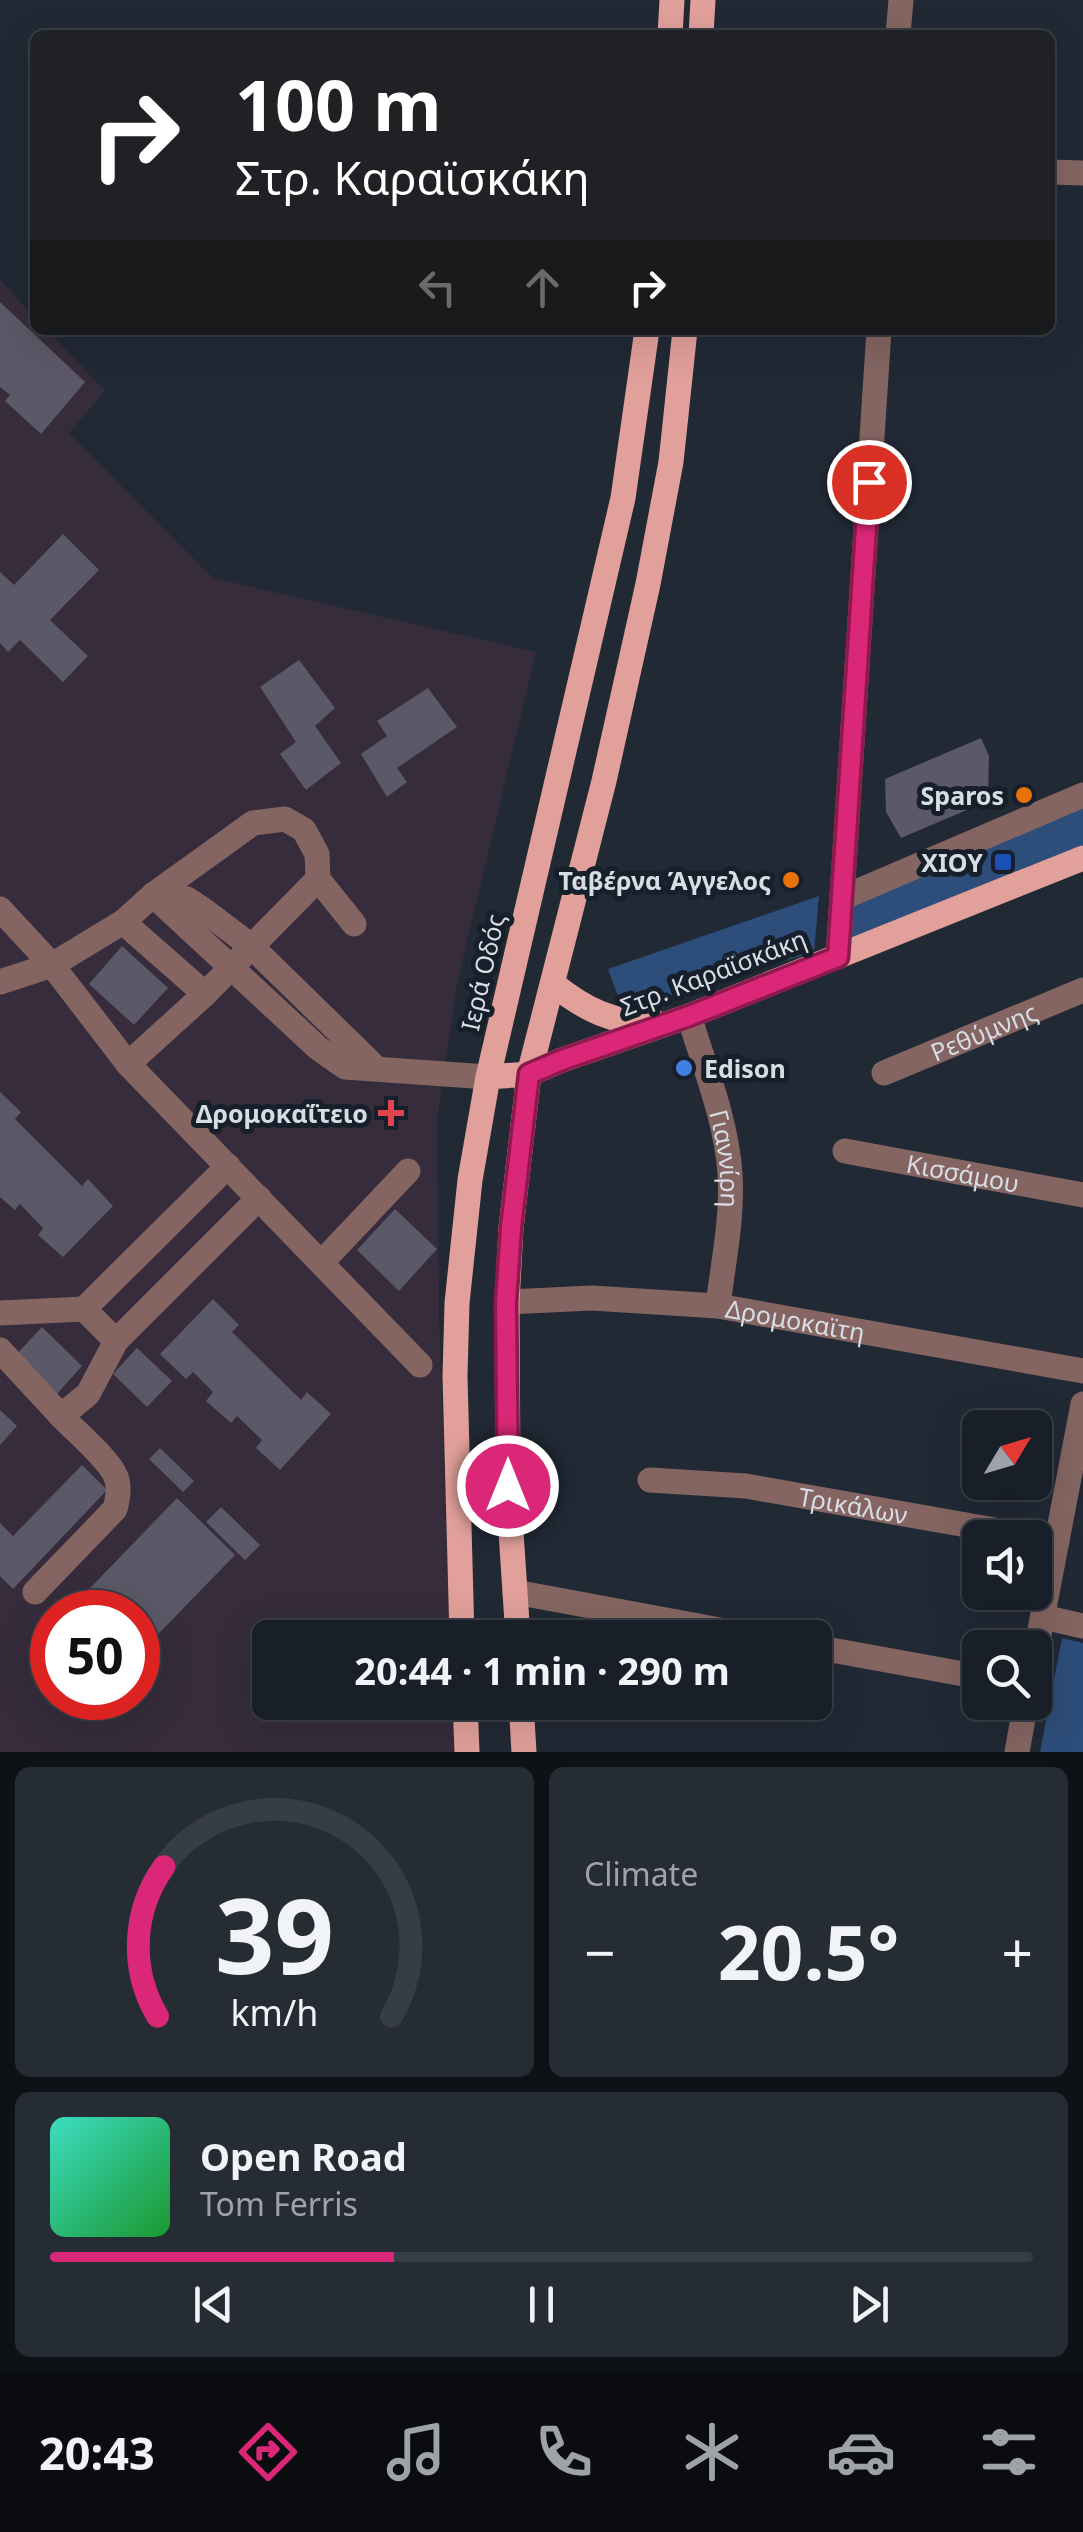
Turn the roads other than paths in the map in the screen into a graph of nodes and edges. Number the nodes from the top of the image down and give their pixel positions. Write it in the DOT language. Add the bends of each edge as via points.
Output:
graph roads {
  1 [pos="672,0"];
  2 [pos="703,0"];
  3 [pos="901,0"];
  4 [pos="670,30"];
  5 [pos="701,30"];
  6 [pos="898,30"];
  7 [pos="1055,172"];
  8 [pos="1083,173"];
  9 [pos="646,335"];
  10 [pos="684,335"];
  11 [pos="879,335"];
  12 [pos="1083,795"];
  13 [pos="1083,858"];
  14 [pos="318,879"];
  15 [pos="153,894"];
  16 [pos="842,898"];
  17 [pos="0,909"];
  18 [pos="123,922"];
  19 [pos="354,924"];
  20 [pos="251,946"];
  21 [pos="838,957"];
  22 [pos="52,964"];
  23 [pos="231,966"];
  24 [pos="0,982"];
  25 [pos="553,984"];
  26 [pos="1083,990"];
  27 [pos="205,994"];
  28 [pos="689,1016"];
  29 [pos="128,1064"];
  30 [pos="375,1067"];
  31 [pos="884,1073"];
  32 [pos="529,1074"];
  33 [pos="488,1077"];
  34 [pos="844,1151"];
  35 [pos="228,1166"];
  36 [pos="408,1170"];
  37 [pos="1083,1195"];
  38 [pos="259,1198"];
  39 [pos="322,1262"];
  40 [pos="506,1302"];
  41 [pos="718,1306"];
  42 [pos="84,1309"];
  43 [pos="0,1312"];
  44 [pos="116,1341"];
  45 [pos="0,1350"];
  46 [pos="420,1365"];
  47 [pos="1083,1371"];
  48 [pos="1083,1404"];
  49 [pos="61,1416"];
  50 [pos="650,1480"];
  51 [pos="1066,1537"];
  52 [pos="37,1590"];
  53 [pos="515,1592"];
  54 [pos="1042,1617"];
  55 [pos="461,1620"];
  56 [pos="517,1620"];
  57 [pos="667,1620"];
  58 [pos="1083,1626"];
  59 [pos="1040,1630"];
  60 [pos="832,1650"];
  61 [pos="962,1674"];
  62 [pos="466,1720"];
  63 [pos="523,1720"];
  64 [pos="1023,1720"];
  65 [pos="467,1752"];
  66 [pos="524,1752"];
  67 [pos="1017,1752"];
  1 -- 4 [label="main road"];
  2 -- 5 [label="main road"];
  3 -- 6 [label="street"];
  7 -- 8 [label="street"];
  9 -- 33 [label="main road, Ιερά Οδός" via="623,498"];
  10 -- 25 [label="main road" via="671,462 648,584"];
  11 -- 16 [label="street"];
  12 -- 16 [label="street"];
  13 -- 21 [label="main road, Στρ. Καραϊσκάκη"];
  14 -- 15 [label="street" via="317,854 304,830 285,819 253,823"];
  14 -- 19 [label="street"];
  14 -- 20 [label="street"];
  15 -- 18 [label="street"];
  15 -- 20 [label="street" via="187,900"];
  15 -- 23 [label="street"];
  16 -- 21 [label="street"];
  17 -- 22 [label="street"];
  18 -- 22 [label="street"];
  18 -- 27 [label="street"];
  20 -- 23 [label="street"];
  20 -- 30 [label="street"];
  21 -- 28 [label="main road, Στρ. Καραϊσκάκη"];
  22 -- 24 [label="street"];
  22 -- 29 [label="street"];
  23 -- 27 [label="street"];
  23 -- 30 [label="street" via="318,1048 345,1066"];
  25 -- 28 [label="main road" via="619,1020"];
  25 -- 32 [label="main road"];
  26 -- 31 [label="street, Ρεθύμνης"];
  27 -- 29 [label="street"];
  28 -- 32 [label="main road, Στρ. Καραϊσκάκη"];
  28 -- 41 [label="street, Γιαννίρη" via="730,1174"];
  29 -- 35 [label="street"];
  30 -- 33 [label="street"];
  32 -- 33 [label="main road, Στρ. Καραϊσκάκη"];
  32 -- 40 [label="main road"];
  33 -- 55 [label="main road, Ιερά Οδός" via="457,1303"];
  34 -- 37 [label="street, Κισσάμου"];
  35 -- 38 [label="street"];
  35 -- 42 [label="street"];
  36 -- 39 [label="street"];
  38 -- 39 [label="street"];
  38 -- 44 [label="street"];
  39 -- 46 [label="street"];
  40 -- 41 [label="street, Δρομοκαϊτη" via="592,1298"];
  40 -- 53 [label="main road"];
  41 -- 47 [label="street, Δρομοκαϊτη"];
  42 -- 43 [label="street"];
  42 -- 44 [label="street"];
  44 -- 49 [label="street" via="88,1394"];
  45 -- 49 [label="street"];
  48 -- 51 [label="street"];
  49 -- 52 [label="street" via="118,1480 116,1509"];
  50 -- 51 [label="street, Τρικάλων" via="746,1486"];
  51 -- 54 [label="street"];
  53 -- 56 [label="main road"];
  53 -- 57 [label="street"];
  54 -- 58 [label="street"];
  54 -- 59 [label="street"];
  60 -- 61 [label="street"];
  62 -- 65 [label="main road"];
  63 -- 66 [label="main road"];
  64 -- 67 [label="street"];
}
